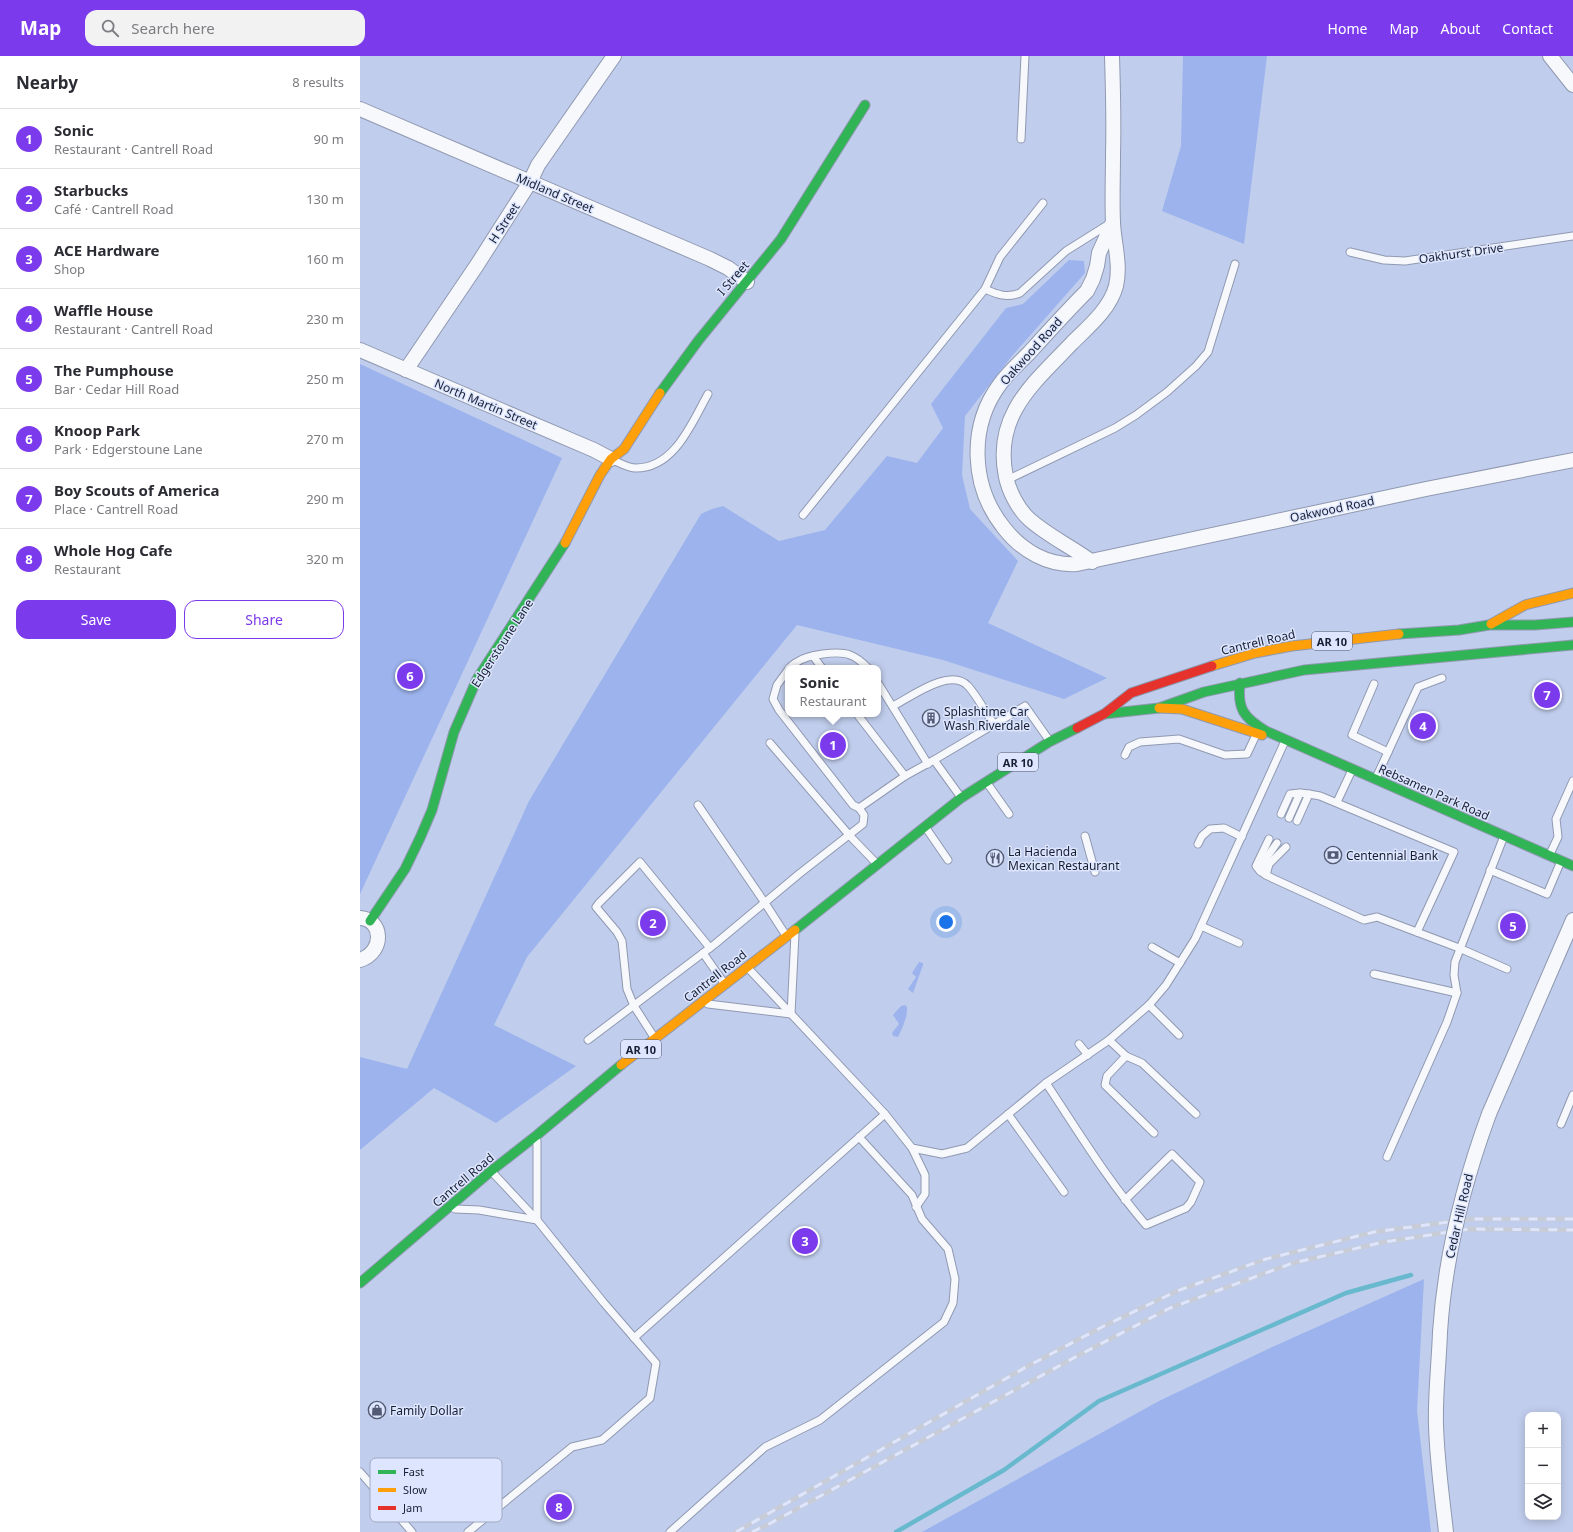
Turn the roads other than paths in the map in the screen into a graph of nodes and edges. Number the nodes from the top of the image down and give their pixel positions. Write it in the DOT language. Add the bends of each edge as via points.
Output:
graph roads {
  1 [pos="614,56"];
  2 [pos="1025,56"];
  3 [pos="1112,56"];
  4 [pos="1550,56"];
  5 [pos="1573,85"];
  6 [pos="865,105"];
  7 [pos="360,109"];
  8 [pos="1021,140"];
  9 [pos="530,182"];
  10 [pos="1043,203"];
  11 [pos="1113,222"];
  12 [pos="1573,236"];
  13 [pos="1350,252"];
  14 [pos="1235,264"];
  15 [pos="747,282"];
  16 [pos="985,289"];
  17 [pos="360,350"];
  18 [pos="406,370"];
  19 [pos="708,394"];
  20 [pos="611,459"];
  21 [pos="1573,460"];
  22 [pos="1007,480"];
  23 [pos="803,515"];
  24 [pos="1092,562"];
  25 [pos="1573,593"];
  26 [pos="1573,622"];
  27 [pos="1489,625"];
  28 [pos="1573,645"];
  29 [pos="813,656"];
  30 [pos="793,665"];
  31 [pos="820,665"];
  32 [pos="864,665"];
  33 [pos="785,674"];
  34 [pos="1442,678"];
  35 [pos="1240,683"];
  36 [pos="1374,684"];
  37 [pos="881,688"];
  38 [pos="893,706"];
  39 [pos="1159,708"];
  40 [pos="1104,714"];
  41 [pos="859,717"];
  42 [pos="994,724"];
  43 [pos="1256,734"];
  44 [pos="1286,740"];
  45 [pos="1050,742"];
  46 [pos="770,743"];
  47 [pos="1388,752"];
  48 [pos="1125,755"];
  49 [pos="931,762"];
  50 [pos="1352,770"];
  51 [pos="905,776"];
  52 [pos="1376,780"];
  53 [pos="1573,781"];
  54 [pos="986,782"];
  55 [pos="1300,793"];
  56 [pos="1309,794"];
  57 [pos="961,798"];
  58 [pos="1337,802"];
  59 [pos="698,805"];
  60 [pos="859,808"];
  61 [pos="1009,814"];
  62 [pos="1281,814"];
  63 [pos="1289,818"];
  64 [pos="1297,821"];
  65 [pos="925,826"];
  66 [pos="850,836"];
  67 [pos="1086,836"];
  68 [pos="1504,836"];
  69 [pos="1242,837"];
  70 [pos="1269,839"];
  71 [pos="1277,843"];
  72 [pos="1198,844"];
  73 [pos="1286,847"];
  74 [pos="1549,856"];
  75 [pos="948,860"];
  76 [pos="1561,861"];
  77 [pos="877,864"];
  78 [pos="1573,866"];
  79 [pos="1490,870"];
  80 [pos="1095,872"];
  81 [pos="1263,872"];
  82 [pos="765,902"];
  83 [pos="365,920"];
  84 [pos="1573,920"];
  85 [pos="1201,926"];
  86 [pos="796,928"];
  87 [pos="1417,932"];
  88 [pos="786,936"];
  89 [pos="1239,943"];
  90 [pos="1152,947"];
  91 [pos="710,948"];
  92 [pos="1459,948"];
  93 [pos="703,953"];
  94 [pos="360,960"];
  95 [pos="1180,963"];
  96 [pos="747,966"];
  97 [pos="1507,969"];
  98 [pos="1374,974"];
  99 [pos="726,984"];
  100 [pos="1457,993"];
  101 [pos="701,1003"];
  102 [pos="1149,1005"];
  103 [pos="634,1006"];
  104 [pos="791,1014"];
  105 [pos="1179,1035"];
  106 [pos="655,1038"];
  107 [pos="588,1040"];
  108 [pos="1109,1040"];
  109 [pos="1079,1044"];
  110 [pos="1088,1055"];
  111 [pos="1126,1056"];
  112 [pos="1046,1083"];
  113 [pos="1573,1095"];
  114 [pos="885,1114"];
  115 [pos="1008,1114"];
  116 [pos="1196,1114"];
  117 [pos="1561,1124"];
  118 [pos="1154,1133"];
  119 [pos="537,1135"];
  120 [pos="859,1137"];
  121 [pos="912,1148"];
  122 [pos="1388,1157"];
  123 [pos="491,1171"];
  124 [pos="1064,1192"];
  125 [pos="1125,1200"];
  126 [pos="916,1207"];
  127 [pos="449,1208"];
  128 [pos="537,1220"];
  129 [pos="360,1283"];
  130 [pos="634,1338"];
  131 [pos="360,1472"];
  132 [pos="370,1484"];
  133 [pos="502,1504"];
  134 [pos="403,1522"];
  135 [pos="480,1522"];
  136 [pos="412,1532"];
  137 [pos="468,1532"];
  138 [pos="670,1532"];
  139 [pos="1446,1532"];
  1 -- 9 [label="street, H Street" via="538,165"];
  2 -- 8 [label="lane"];
  3 -- 11 [label="street, Oakwood Road"];
  4 -- 5 [label="street"];
  6 -- 15 [label="main road, I Street" via="781,239"];
  7 -- 9 [label="street, Midland Street"];
  9 -- 15 [label="street, Midland Street" via="710,259"];
  9 -- 18 [label="street, H Street"];
  10 -- 16 [label="lane" via="1000,256"];
  11 -- 16 [label="lane" via="1066,251 1020,293 1002,296"];
  11 -- 22 [label="street, Oakwood Road" via="1118,276 1115,288 1097,317 1025,394 1011,416 1003,448"];
  11 -- 24 [label="street, Oakwood Road" via="1099,253 1093,279 1087,290 995,392 979,432 977,450 982,486 992,512 1022,547 1053,563 1069,565"];
  12 -- 13 [label="lane, Oakhurst Drive" via="1405,261 1384,260"];
  14 -- 22 [label="lane" via="1208,352 1196,366 1167,392 1120,425"];
  15 -- 20 [label="main road, I Street" via="666,383 624,449"];
  16 -- 23 [label="lane"];
  17 -- 18 [label="street, North Martin Street"];
  18 -- 20 [label="street, North Martin Street"];
  19 -- 20 [label="lane" via="677,448 664,460 635,468"];
  20 -- 83 [label="main road, Edgerstoune Lane" via="552,565 477,679 454,732 432,810 420,838 405,869"];
  21 -- 24 [label="street, Oakwood Road"];
  22 -- 24 [label="street, Oakwood Road" via="1028,518"];
  25 -- 27 [label="main road" via="1525,605"];
  26 -- 27 [label="main road, Cantrell Road / AR 10"];
  27 -- 40 [label="main road, Cantrell Road / AR 10" via="1319,642 1255,654 1146,686 1131,693"];
  28 -- 35 [label="main road, Cantrell Road / AR 10" via="1304,670"];
  29 -- 30 [label="lane" via="797,661"];
  29 -- 31 [label="lane"];
  29 -- 32 [label="lane" via="849,654"];
  33 -- 60 [label="lane" via="777,685 773,698 779,710 853,805"];
  34 -- 47 [label="lane" via="1418,687"];
  35 -- 39 [label="main road, Cantrell Road / AR 10"];
  35 -- 44 [label="main road, Rebsamen Park Road" via="1240,707 1248,720"];
  36 -- 47 [label="lane" via="1352,735"];
  37 -- 38 [label="lane"];
  38 -- 42 [label="lane" via="946,679 957,680 968,686"];
  38 -- 49 [label="lane"];
  39 -- 40 [label="main road, Cantrell Road / AR 10"];
  39 -- 43 [label="main road, Rebsamen Park Road" via="1182,709"];
  40 -- 45 [label="main road, Cantrell Road / AR 10"];
  41 -- 51 [label="lane"];
  42 -- 45 [label="lane" via="1025,706"];
  42 -- 49 [label="lane"];
  43 -- 44 [label="main road, Rebsamen Park Road"];
  43 -- 48 [label="lane" via="1247,754 1225,755 1179,740 1140,742 1129,747"];
  44 -- 50 [label="main road, Rebsamen Park Road"];
  44 -- 69 [label="lane"];
  45 -- 54 [label="main road, Cantrell Road / AR 10"];
  46 -- 66 [label="lane"];
  47 -- 52 [label="lane"];
  49 -- 51 [label="lane"];
  49 -- 57 [label="lane"];
  50 -- 52 [label="main road, Rebsamen Park Road"];
  50 -- 58 [label="lane"];
  51 -- 60 [label="lane"];
  52 -- 68 [label="main road, Rebsamen Park Road"];
  53 -- 74 [label="lane" via="1556,819 1558,837"];
  54 -- 57 [label="main road, Cantrell Road / AR 10"];
  54 -- 61 [label="lane"];
  55 -- 56 [label="lane"];
  55 -- 62 [label="lane" via="1290,794"];
  55 -- 63 [label="lane"];
  56 -- 58 [label="lane"];
  56 -- 64 [label="lane"];
  57 -- 65 [label="main road, Cantrell Road / AR 10"];
  58 -- 87 [label="lane" via="1454,852"];
  59 -- 82 [label="lane"];
  60 -- 66 [label="lane" via="864,815 863,824"];
  65 -- 75 [label="lane"];
  65 -- 77 [label="main road, Cantrell Road / AR 10"];
  66 -- 77 [label="lane"];
  66 -- 82 [label="lane"];
  67 -- 80 [label="lane"];
  68 -- 74 [label="main road, Rebsamen Park Road"];
  68 -- 79 [label="lane"];
  69 -- 72 [label="lane" via="1224,828 1210,829"];
  69 -- 85 [label="lane"];
  70 -- 81 [label="lane" via="1256,866"];
  71 -- 81 [label="lane" via="1264,860"];
  73 -- 81 [label="lane"];
  74 -- 76 [label="main road, Rebsamen Park Road"];
  76 -- 78 [label="main road, Rebsamen Park Road"];
  76 -- 79 [label="lane" via="1548,894"];
  77 -- 86 [label="main road, Cantrell Road / AR 10"];
  79 -- 92 [label="lane"];
  81 -- 87 [label="lane" via="1274,880 1364,920 1377,917"];
  82 -- 88 [label="lane"];
  82 -- 91 [label="lane"];
  83 -- 94 [label="street, Edgerstoune Lane" via="378,934 377,946 367,957"];
  84 -- 139 [label="street, Cedar Hill Road, bridge" via="1489,1114 1472,1161 1455,1226 1444,1280 1436,1388 1439,1471"];
  85 -- 89 [label="lane"];
  85 -- 95 [label="lane" via="1196,939"];
  86 -- 88 [label="main road, Cantrell Road / AR 10"];
  86 -- 104 [label="lane"];
  87 -- 92 [label="lane"];
  88 -- 96 [label="main road, Cantrell Road / AR 10"];
  90 -- 95 [label="lane"];
  91 -- 93 [label="lane"];
  91 -- 103 [label="lane" via="640,862 596,907 622,941 627,989"];
  92 -- 97 [label="lane"];
  92 -- 100 [label="lane" via="1454,974"];
  93 -- 99 [label="lane"];
  93 -- 103 [label="lane"];
  95 -- 102 [label="lane"];
  96 -- 99 [label="main road, Cantrell Road / AR 10"];
  96 -- 104 [label="lane"];
  98 -- 100 [label="lane"];
  99 -- 101 [label="main road, Cantrell Road / AR 10"];
  100 -- 122 [label="lane" via="1447,1022"];
  101 -- 104 [label="lane"];
  101 -- 106 [label="main road, Cantrell Road / AR 10"];
  102 -- 105 [label="lane"];
  102 -- 108 [label="lane"];
  103 -- 106 [label="lane"];
  103 -- 107 [label="lane"];
  104 -- 114 [label="lane"];
  106 -- 119 [label="main road, Cantrell Road / AR 10"];
  108 -- 110 [label="lane"];
  108 -- 111 [label="lane"];
  109 -- 110 [label="lane"];
  110 -- 112 [label="lane"];
  111 -- 116 [label="lane" via="1142,1063"];
  111 -- 118 [label="lane" via="1107,1076 1105,1085"];
  112 -- 115 [label="lane"];
  112 -- 125 [label="lane"];
  113 -- 117 [label="lane"];
  114 -- 120 [label="lane"];
  114 -- 121 [label="lane"];
  115 -- 121 [label="lane" via="967,1148 942,1154"];
  115 -- 124 [label="lane"];
  119 -- 123 [label="main road, Cantrell Road / AR 10"];
  119 -- 128 [label="lane"];
  120 -- 126 [label="lane" via="912,1195"];
  120 -- 130 [label="lane"];
  121 -- 126 [label="lane" via="924,1175 924,1194"];
  123 -- 127 [label="main road, Cantrell Road / AR 10"];
  123 -- 128 [label="lane"];
  125 -- 125 [label="lane" via="1146,1225 1186,1208 1200,1182 1172,1154"];
  126 -- 138 [label="lane" via="922,1219 948,1249 953,1265 953,1303 944,1322 820,1420 765,1447"];
  127 -- 128 [label="lane" via="479,1210"];
  127 -- 129 [label="main road, Cantrell Road / AR 10"];
  128 -- 130 [label="lane"];
  130 -- 133 [label="lane" via="656,1363 650,1398 602,1440 572,1447"];
  131 -- 132 [label="lane"];
  134 -- 136 [label="lane"];
  135 -- 137 [label="lane"];
}
